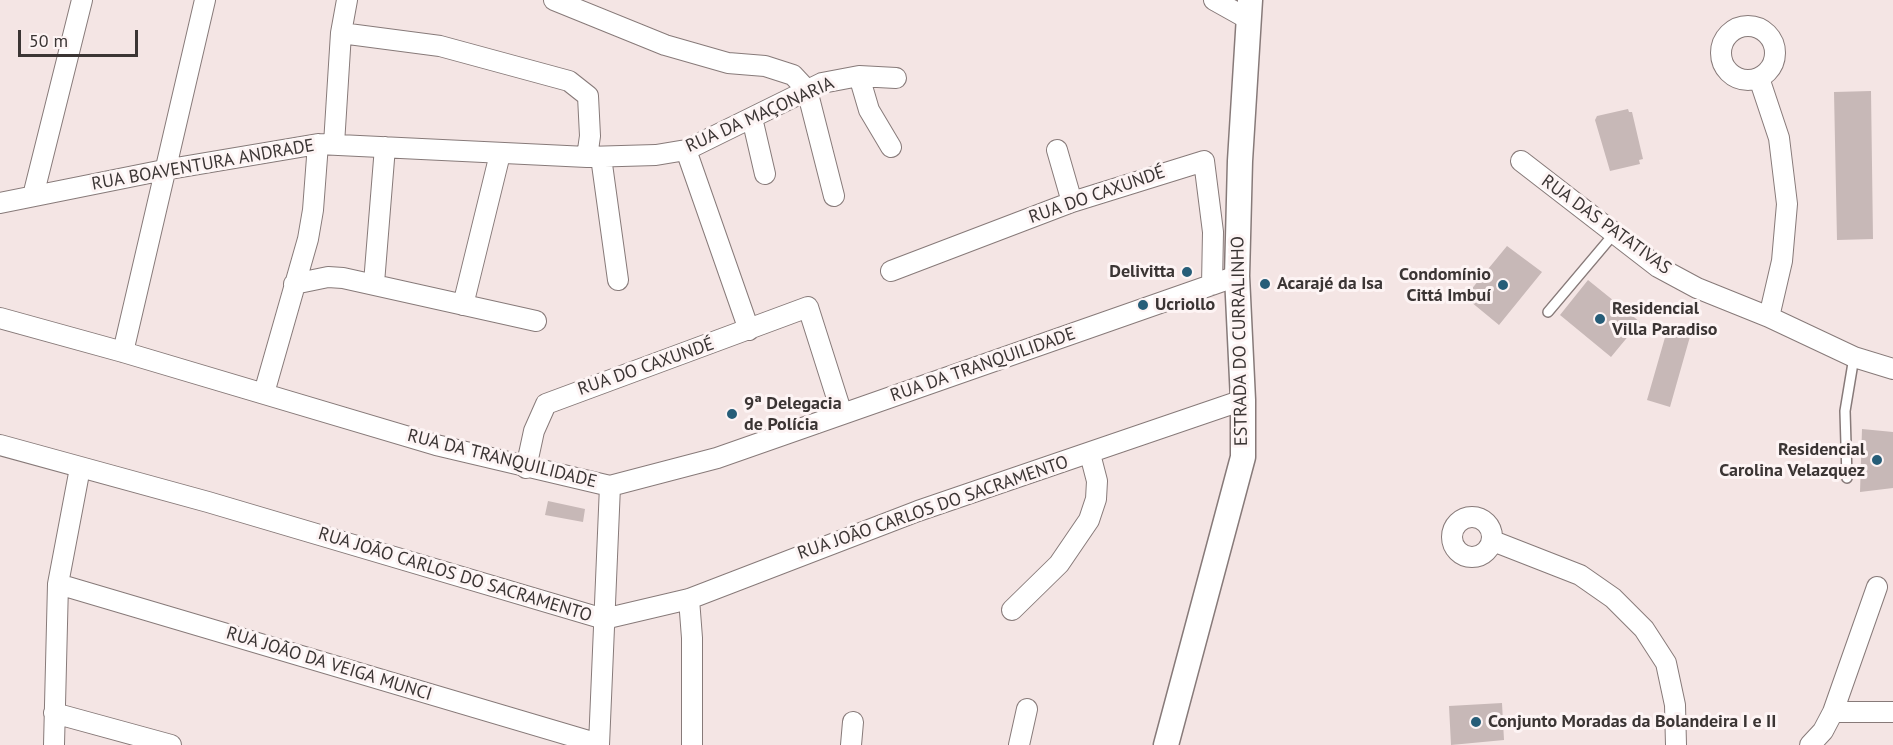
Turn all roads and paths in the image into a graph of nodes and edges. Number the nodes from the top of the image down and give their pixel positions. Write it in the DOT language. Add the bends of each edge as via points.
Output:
graph roads {
  1 [pos="82,0"];
  2 [pos="205,0"];
  3 [pos="347,0"];
  4 [pos="554,0"];
  5 [pos="1214,0"];
  6 [pos="1249,10"];
  7 [pos="342,33"];
  8 [pos="859,76"];
  9 [pos="896,78"];
  10 [pos="1759,78"];
  11 [pos="807,90"];
  12 [pos="752,118"];
  13 [pos="326,144"];
  14 [pos="385,147"];
  15 [pos="891,147"];
  16 [pos="686,150"];
  17 [pos="1057,150"];
  18 [pos="500,154"];
  19 [pos="594,157"];
  20 [pos="1521,161"];
  21 [pos="164,170"];
  22 [pos="765,174"];
  23 [pos="33,196"];
  24 [pos="834,196"];
  25 [pos="1072,202"];
  26 [pos="0,203"];
  27 [pos="1614,235"];
  28 [pos="891,271"];
  29 [pos="1237,276"];
  30 [pos="618,280"];
  31 [pos="374,283"];
  32 [pos="294,285"];
  33 [pos="1212,285"];
  34 [pos="464,305"];
  35 [pos="1548,312"];
  36 [pos="1769,317"];
  37 [pos="0,319"];
  38 [pos="536,321"];
  39 [pos="749,330"];
  40 [pos="123,352"];
  41 [pos="1854,357"];
  42 [pos="1893,369"];
  43 [pos="264,393"];
  44 [pos="1243,400"];
  45 [pos="842,414"];
  46 [pos="0,445"];
  47 [pos="1090,454"];
  48 [pos="80,468"];
  49 [pos="526,468"];
  50 [pos="1847,478"];
  51 [pos="610,486"];
  52 [pos="1493,541"];
  53 [pos="58,584"];
  54 [pos="1877,587"];
  55 [pos="689,599"];
  56 [pos="1012,610"];
  57 [pos="604,619"];
  58 [pos="1027,709"];
  59 [pos="1833,712"];
  60 [pos="1893,712"];
  61 [pos="54,713"];
  62 [pos="853,722"];
  63 [pos="599,744"];
  64 [pos="54,745"];
  65 [pos="171,745"];
  66 [pos="692,745"];
  67 [pos="851,745"];
  68 [pos="1019,745"];
  69 [pos="1166,745"];
  70 [pos="1676,745"];
  71 [pos="1810,745"];
  1 -- 23 [label="street"];
  2 -- 21 [label="street"];
  3 -- 7 [label="street"];
  4 -- 11 [label="street" via="620,29 702,57 782,70"];
  5 -- 6 [label="street"];
  6 -- 29 [label="street, ESTRADA DO CURRALINHO"];
  7 -- 13 [label="street"];
  7 -- 19 [label="street" via="440,46 569,81 588,96"];
  8 -- 9 [label="street, RUA DA MAÇONARIA"];
  8 -- 11 [label="street, RUA DA MAÇONARIA"];
  8 -- 15 [label="street" via="869,110"];
  10 -- 36 [label="street" via="1779,138 1786,204 1782,261"];
  11 -- 12 [label="street, RUA DA MAÇONARIA"];
  11 -- 24 [label="street"];
  12 -- 16 [label="street, RUA DA MAÇONARIA"];
  12 -- 22 [label="street"];
  13 -- 14 [label="street, RUA BOAVENTURA ANDRADE"];
  13 -- 21 [label="street, RUA BOAVENTURA ANDRADE"];
  13 -- 32 [label="street"];
  14 -- 18 [label="street, RUA BOAVENTURA ANDRADE"];
  14 -- 31 [label="street"];
  16 -- 19 [label="street, RUA DA MAÇONARIA"];
  16 -- 39 [label="street"];
  17 -- 25 [label="street"];
  18 -- 19 [label="street, RUA BOAVENTURA ANDRADE"];
  18 -- 34 [label="street"];
  19 -- 30 [label="street"];
  20 -- 27 [label="street, RUA DAS PATATIVAS"];
  21 -- 23 [label="street, RUA BOAVENTURA ANDRADE"];
  21 -- 40 [label="street"];
  23 -- 26 [label="street, RUA BOAVENTURA ANDRADE"];
  25 -- 28 [label="street, RUA DO CAXUNDÉ"];
  25 -- 33 [label="street, RUA DO CAXUNDÉ" via="1204,161 1214,232"];
  27 -- 35 [label="lane"];
  27 -- 36 [label="street, RUA DAS PATATIVAS" via="1658,267 1697,288"];
  29 -- 33 [label="street, RUA DA TRANQUILIDADE"];
  29 -- 44 [label="street, ESTRADA DO CURRALINHO"];
  31 -- 32 [label="street" via="328,277"];
  31 -- 34 [label="street"];
  32 -- 43 [label="street"];
  33 -- 45 [label="street, RUA DA TRANQUILIDADE"];
  34 -- 38 [label="street"];
  36 -- 41 [label="street, RUA DAS PATATIVAS"];
  37 -- 40 [label="street, RUA DA TRANQUILIDADE"];
  39 -- 45 [label="street, RUA DO CAXUNDÉ" via="808,307"];
  39 -- 49 [label="street, RUA DO CAXUNDÉ" via="546,404 534,431"];
  40 -- 43 [label="street, RUA DA TRANQUILIDADE"];
  41 -- 42 [label="street, RUA DAS PATATIVAS"];
  41 -- 50 [label="lane" via="1844,420"];
  43 -- 49 [label="street, RUA DA TRANQUILIDADE"];
  44 -- 47 [label="street, RUA JOÃO CARLOS DO SACRAMENTO"];
  44 -- 69 [label="street, ESTRADA DO CURRALINHO" via="1243,457"];
  45 -- 51 [label="street, RUA DA TRANQUILIDADE" via="717,458"];
  46 -- 48 [label="street, RUA JOÃO CARLOS DO SACRAMENTO"];
  47 -- 55 [label="street, RUA JOÃO CARLOS DO SACRAMENTO" via="918,511"];
  47 -- 56 [label="street" via="1097,481 1089,520 1059,564"];
  48 -- 53 [label="street"];
  48 -- 57 [label="street, RUA JOÃO CARLOS DO SACRAMENTO" via="230,508"];
  49 -- 51 [label="street, RUA DA TRANQUILIDADE"];
  51 -- 57 [label="street"];
  52 -- 70 [label="street" via="1580,575 1613,598 1644,629 1666,663 1675,705"];
  53 -- 61 [label="street"];
  53 -- 63 [label="street, RUA JOÃO DA VEIGA MUNCI"];
  54 -- 59 [label="street"];
  55 -- 57 [label="street, RUA JOÃO CARLOS DO SACRAMENTO"];
  55 -- 66 [label="street"];
  57 -- 63 [label="street"];
  58 -- 68 [label="street"];
  59 -- 60 [label="street"];
  59 -- 71 [label="street"];
  61 -- 64 [label="street"];
  61 -- 65 [label="street"];
  62 -- 67 [label="street"];
}
